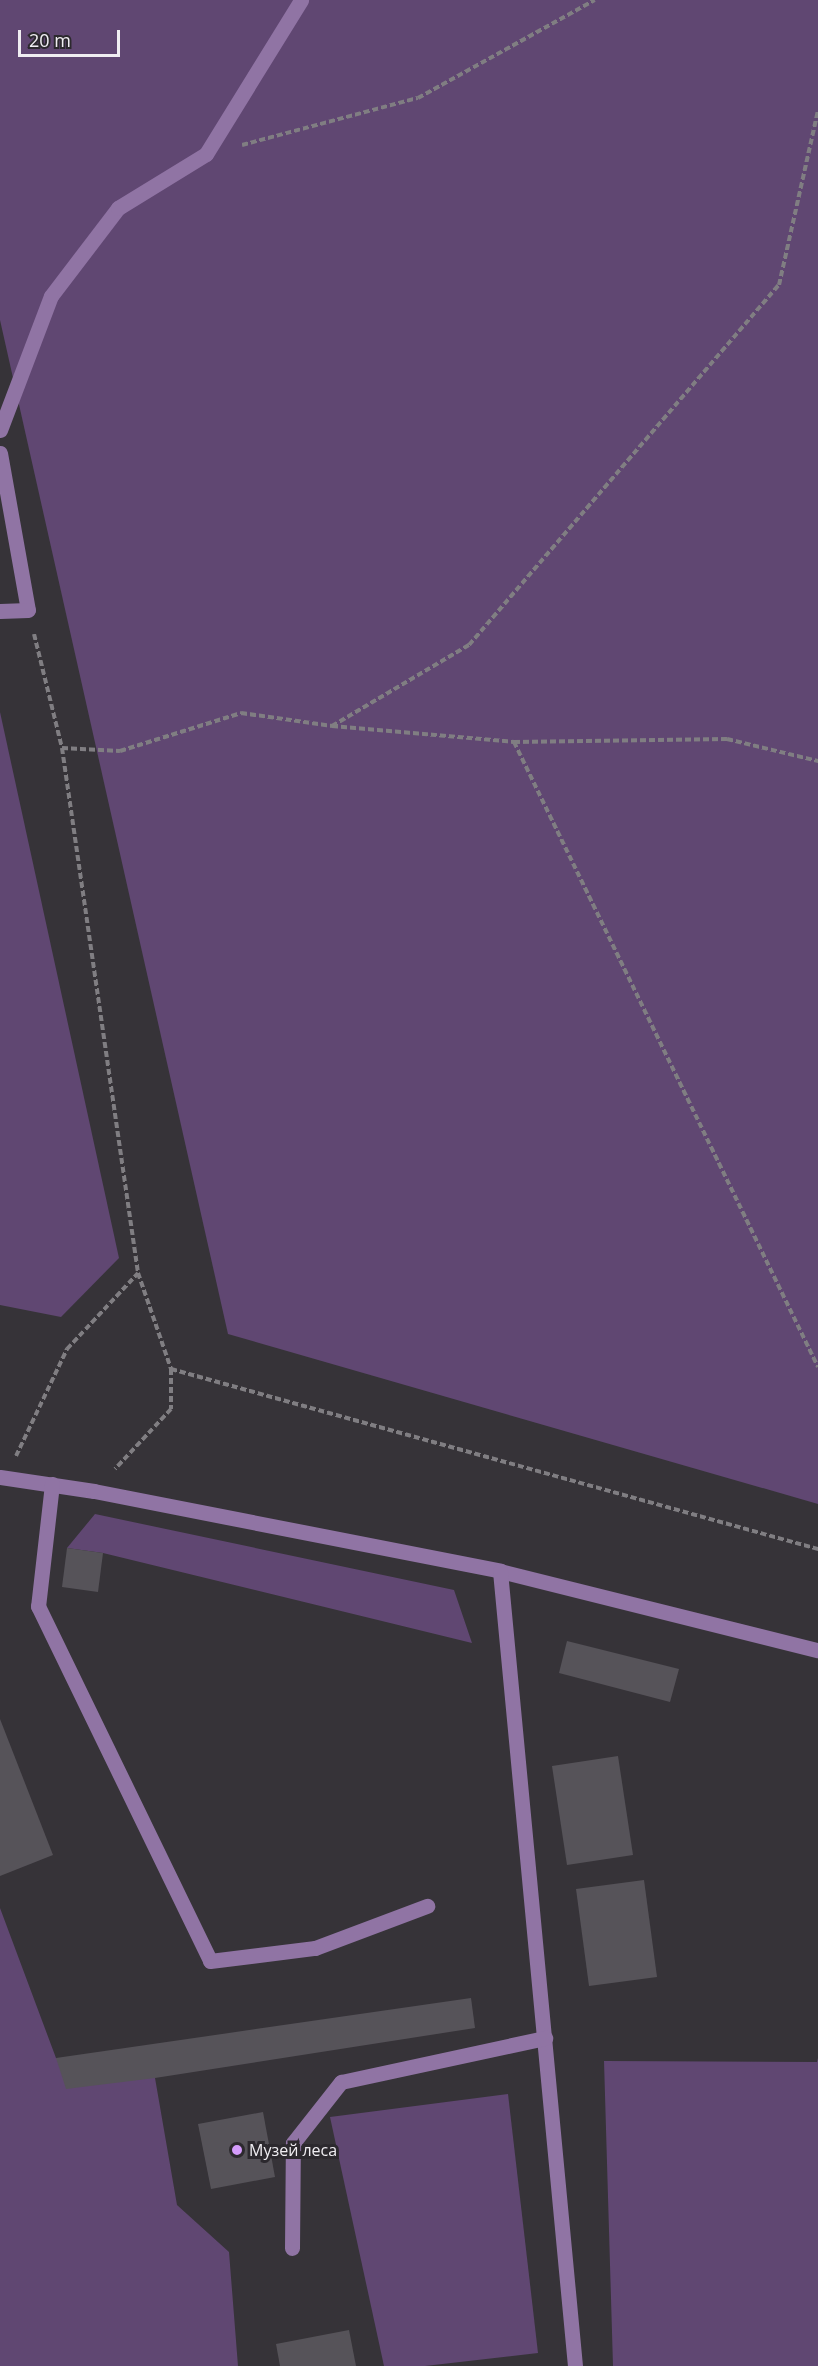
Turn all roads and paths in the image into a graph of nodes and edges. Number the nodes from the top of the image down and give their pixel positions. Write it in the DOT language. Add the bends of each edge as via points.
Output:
graph roads {
  1 [pos="301,0"];
  2 [pos="595,0"];
  3 [pos="818,110"];
  4 [pos="206,154"];
  5 [pos="0,430"];
  6 [pos="0,453"];
  7 [pos="0,610"];
  8 [pos="28,610"];
  9 [pos="332,726"];
  10 [pos="514,742"];
  11 [pos="62,748"];
  12 [pos="818,761"];
  13 [pos="138,1273"];
  14 [pos="818,1367"];
  15 [pos="171,1369"];
  16 [pos="3,1477"];
  17 [pos="52,1484"];
  18 [pos="94,1491"];
  19 [pos="818,1549"];
  20 [pos="500,1571"];
  21 [pos="818,1650"];
  22 [pos="427,1906"];
  23 [pos="545,2038"];
  24 [pos="292,2248"];
  25 [pos="575,2366"];
  1 -- 4 [label="lane"];
  2 -- 4 [label="path" via="418,98"];
  3 -- 9 [label="path" via="779,285 470,645"];
  4 -- 5 [label="lane" via="118,208 51,296"];
  6 -- 8 [label="lane"];
  7 -- 8 [label="lane"];
  8 -- 11 [label="path"];
  9 -- 10 [label="path"];
  9 -- 11 [label="path" via="241,713 120,751"];
  10 -- 12 [label="path" via="727,739"];
  10 -- 14 [label="path"];
  11 -- 13 [label="path"];
  13 -- 15 [label="path"];
  13 -- 16 [label="path" via="67,1349"];
  15 -- 18 [label="path" via="171,1409"];
  15 -- 19 [label="path"];
  16 -- 17 [label="lane"];
  17 -- 18 [label="lane"];
  17 -- 22 [label="lane" via="38,1606 210,1961 315,1948"];
  18 -- 20 [label="lane"];
  20 -- 21 [label="lane"];
  20 -- 23 [label="lane"];
  23 -- 24 [label="lane" via="341,2082 293,2143"];
  23 -- 25 [label="lane"];
}
